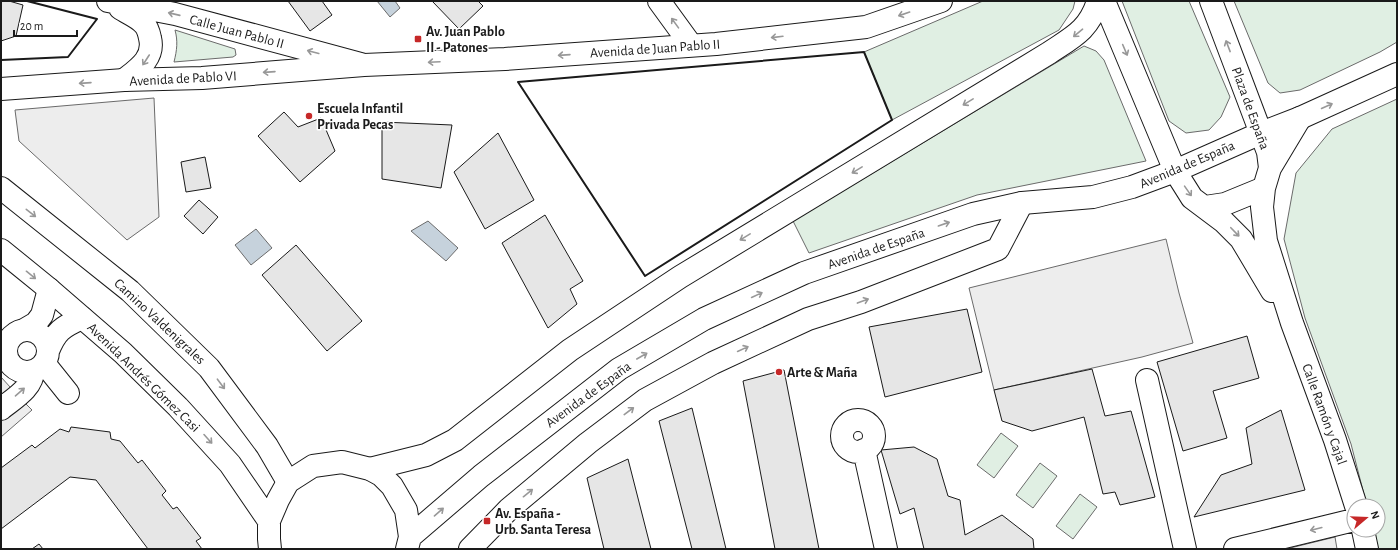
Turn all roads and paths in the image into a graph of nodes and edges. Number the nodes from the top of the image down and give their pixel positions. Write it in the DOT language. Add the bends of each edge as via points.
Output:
graph roads {
  1 [pos="108,1"];
  2 [pos="658,1"];
  3 [pos="941,1"];
  4 [pos="1098,1"];
  5 [pos="1104,1"];
  6 [pos="1211,1"];
  7 [pos="692,45"];
  8 [pos="364,65"];
  9 [pos="1397,74"];
  10 [pos="124,80"];
  11 [pos="1,89"];
  12 [pos="1300,118"];
  13 [pos="1261,133"];
  14 [pos="1176,171"];
  15 [pos="1267,178"];
  16 [pos="1,188"];
  17 [pos="1022,203"];
  18 [pos="1205,207"];
  19 [pos="1,250"];
  20 [pos="49,289"];
  21 [pos="82,318"];
  22 [pos="1292,323"];
  23 [pos="24,330"];
  24 [pos="4,348"];
  25 [pos="42,362"];
  26 [pos="1147,380"];
  27 [pos="68,393"];
  28 [pos="1,409"];
  29 [pos="864,450"];
  30 [pos="370,469"];
  31 [pos="288,482"];
  32 [pos="1353,498"];
  33 [pos="269,521"];
  34 [pos="1346,522"];
  35 [pos="1365,538"];
  36 [pos="408,543"];
  37 [pos="270,549"];
  38 [pos="470,549"];
  39 [pos="886,549"];
  40 [pos="1185,549"];
  41 [pos="1236,549"];
  42 [pos="1367,549"];
  8 -- 1 [label="street, Calle Juan Pablo II, one-way" via="175,14"];
  1 -- 10 [label="street, Calle Juan Pablo II, one-way" via="144,24 150,34 152,45 149,57"];
  7 -- 2 [label="street, one-way"];
  3 -- 7 [label="street, Avenida de Juan Pablo II, one-way" via="866,27"];
  4 -- 30 [label="street, one-way" via="1090,21 1079,33 680,277 570,350 455,440 426,455"];
  5 -- 14 [label="street, one-way"];
  13 -- 6 [label="street, Plaza de España, one-way"];
  7 -- 8 [label="street, Avenida de Juan Pablo II, one-way" via="505,59"];
  8 -- 10 [label="street, Avenida de Pablo VI, one-way" via="202,78"];
  12 -- 9 [label="street, Avenida de España, one-way"];
  10 -- 11 [label="street, Avenida de Pablo VI, one-way"];
  12 -- 13 [label="street, Avenida de España"];
  12 -- 15 [label="street"];
  13 -- 14 [label="street, Avenida de España"];
  13 -- 15 [label="street, Plaza de España" via="1268,152"];
  14 -- 17 [label="street, Avenida de España" via="1132,187 1093,197"];
  14 -- 18 [label="street, one-way" via="1192,198"];
  15 -- 18 [label="street" via="1225,204"];
  15 -- 22 [label="street, Calle Ramón y Cajal" via="1262,207 1266,241"];
  16 -- 31 [label="street, Camino Valdenigrales, one-way" via="130,290 209,368 267,446"];
  36 -- 17 [label="street, Avenida de España, one-way" via="481,476 619,369 704,319 804,273 973,214"];
  38 -- 17 [label="street, one-way" via="509,509 644,400 714,363 808,319 862,302 998,249"];
  18 -- 22 [label="street, Calle Ramón y Cajal, one-way" via="1241,239"];
  19 -- 20 [label="street, Avenida Andrés Gómez Casi, one-way"];
  20 -- 21 [label="street, Avenida Andrés Gómez Casi"];
  20 -- 23 [label="street" via="42,315 36,323"];
  21 -- 25 [label="street" via="63,328 54,337"];
  21 -- 33 [label="street, Avenida Andrés Gómez Casi, one-way" via="123,353 208,439 230,464"];
  22 -- 32 [label="street, Calle Ramón y Cajal"];
  23 -- 24 [label="street" via="13,335"];
  23 -- 25 [label="street" via="41,335 47,345"];
  24 -- 25 [label="street" via="13,367 19,370 26,372"];
  25 -- 27 [label="street"];
  28 -- 25 [label="street, one-way" via="30,382"];
  26 -- 40 [label="street"];
  29 -- 39 [label="street"];
  30 -- 31 [label="street" via="342,462 313,466"];
  30 -- 36 [label="street" via="392,486 406,510"];
  31 -- 33 [label="street"];
  33 -- 37 [label="street"];
  34 -- 41 [label="street, one-way"];
  35 -- 42 [label="street"];
}
